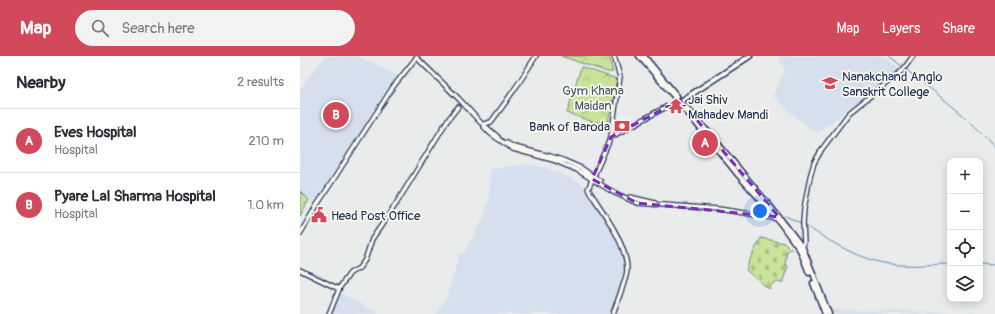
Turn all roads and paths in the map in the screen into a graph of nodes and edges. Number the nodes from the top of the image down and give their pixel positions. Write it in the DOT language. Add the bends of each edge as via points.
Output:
graph roads {
  1 [pos="536,56"];
  2 [pos="614,56"];
  3 [pos="639,56"];
  4 [pos="644,56"];
  5 [pos="747,56"];
  6 [pos="750,56"];
  7 [pos="913,56"];
  8 [pos="415,57"];
  9 [pos="721,74"];
  10 [pos="679,101"];
  11 [pos="458,107"];
  12 [pos="483,124"];
  13 [pos="611,137"];
  14 [pos="592,178"];
  15 [pos="768,208"];
  16 [pos="761,213"];
  17 [pos="778,218"];
  18 [pos="300,234"];
  19 [pos="801,249"];
  20 [pos="300,270"];
  21 [pos="339,289"];
  22 [pos="328,314"];
  23 [pos="613,314"];
  24 [pos="825,314"];
  25 [pos="828,314"];
  1 -- 12 [label="street" via="501,109 490,122"];
  2 -- 13 [label="street" via="620,77"];
  3 -- 10 [label="main road"];
  4 -- 10 [label="main road"];
  5 -- 9 [label="main road"];
  6 -- 9 [label="main road"];
  7 -- 19 [label="street" via="905,68 849,113 822,149 810,177 804,209 804,243"];
  8 -- 12 [label="street"];
  8 -- 18 [label="street" via="393,87"];
  9 -- 10 [label="main road"];
  10 -- 13 [label="street"];
  10 -- 15 [label="main road"];
  10 -- 17 [label="main road"];
  11 -- 21 [label="street" via="372,239 365,260 359,268 350,273"];
  12 -- 14 [label="street" via="514,147 550,156"];
  13 -- 14 [label="street"];
  14 -- 16 [label="street" via="639,200"];
  14 -- 17 [label="street" via="613,192 637,203 718,209"];
  14 -- 23 [label="street" via="588,189 622,248 627,270"];
  15 -- 16 [label="main road"];
  15 -- 17 [label="main road"];
  16 -- 17 [label="street"];
  17 -- 19 [label="main road"];
  19 -- 24 [label="main road"];
  19 -- 25 [label="main road"];
  20 -- 21 [label="street"];
  21 -- 22 [label="street"];
}
